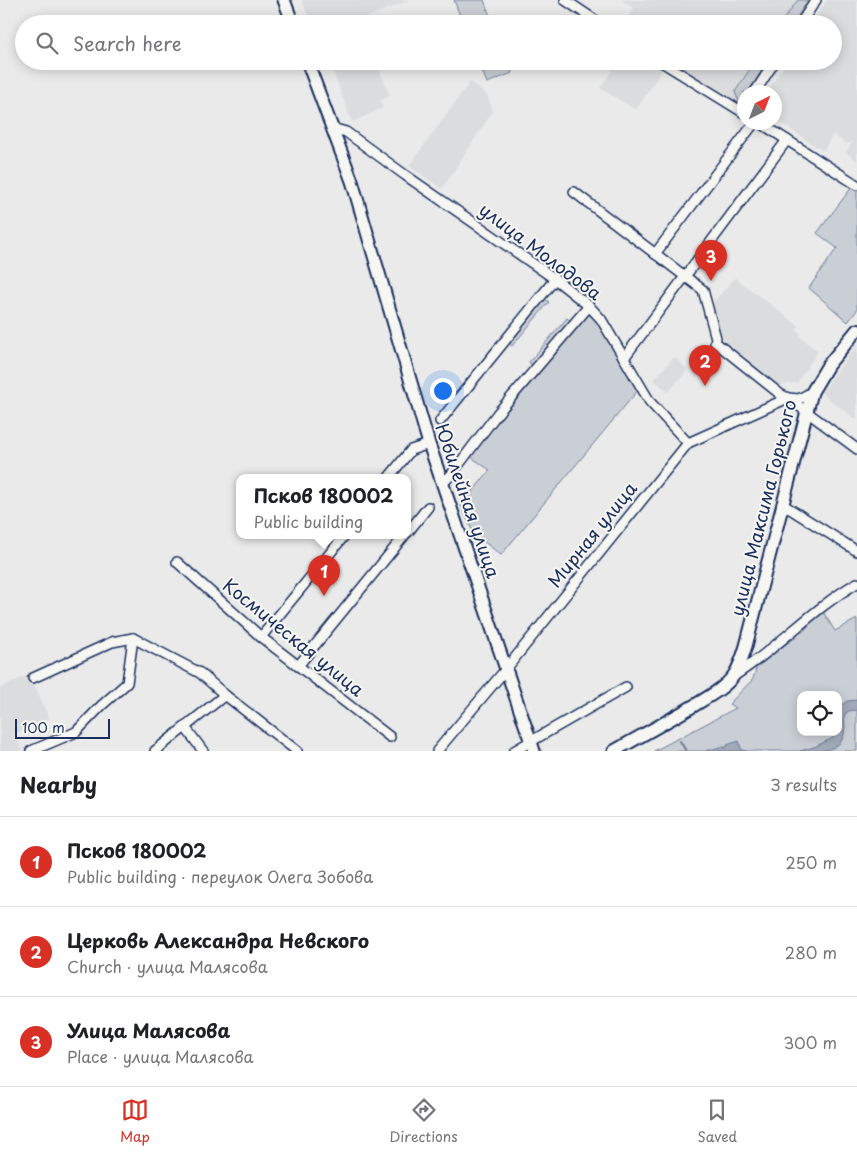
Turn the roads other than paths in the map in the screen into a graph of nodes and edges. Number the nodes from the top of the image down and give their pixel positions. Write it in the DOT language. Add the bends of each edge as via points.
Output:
graph roads {
  1 [pos="284,0"];
  2 [pos="566,0"];
  3 [pos="816,0"];
  4 [pos="290,15"];
  5 [pos="588,15"];
  6 [pos="806,15"];
  7 [pos="310,70"];
  8 [pos="675,70"];
  9 [pos="769,70"];
  10 [pos="760,85"];
  11 [pos="737,107"];
  12 [pos="332,128"];
  13 [pos="749,130"];
  14 [pos="771,130"];
  15 [pos="787,140"];
  16 [pos="857,185"];
  17 [pos="574,192"];
  18 [pos="655,254"];
  19 [pos="685,277"];
  20 [pos="555,279"];
  21 [pos="589,306"];
  22 [pos="857,330"];
  23 [pos="624,358"];
  24 [pos="812,392"];
  25 [pos="788,398"];
  26 [pos="806,411"];
  27 [pos="440,421"];
  28 [pos="688,443"];
  29 [pos="429,444"];
  30 [pos="857,449"];
  31 [pos="391,474"];
  32 [pos="442,484"];
  33 [pos="782,504"];
  34 [pos="428,507"];
  35 [pos="411,528"];
  36 [pos="342,539"];
  37 [pos="402,539"];
  38 [pos="857,551"];
  39 [pos="176,562"];
  40 [pos="857,583"];
  41 [pos="261,637"];
  42 [pos="133,638"];
  43 [pos="298,666"];
  44 [pos="506,669"];
  45 [pos="733,676"];
  46 [pos="33,678"];
  47 [pos="626,687"];
  48 [pos="225,696"];
  49 [pos="185,727"];
  50 [pos="390,737"];
  51 [pos="533,746"];
  52 [pos="31,751"];
  53 [pos="155,751"];
  54 [pos="202,751"];
  55 [pos="297,751"];
  56 [pos="437,751"];
  57 [pos="514,751"];
  58 [pos="614,751"];
  1 -- 4 [label="main road"];
  2 -- 5 [label="street"];
  3 -- 6 [label="street"];
  7 -- 12 [label="main road, Юбилейная улица"];
  8 -- 11 [label="street"];
  9 -- 10 [label="street"];
  12 -- 20 [label="street, улица Молодова" via="346,132"];
  12 -- 29 [label="main road, Юбилейная улица" via="352,181"];
  13 -- 18 [label="street"];
  14 -- 15 [label="street"];
  15 -- 16 [label="street"];
  15 -- 19 [label="street"];
  17 -- 18 [label="street"];
  18 -- 19 [label="street"];
  19 -- 23 [label="street"];
  19 -- 25 [label="street" via="704,290 715,342"];
  20 -- 21 [label="street, улица Молодова"];
  20 -- 27 [label="street"];
  21 -- 23 [label="street, улица Молодова" via="601,319"];
  21 -- 32 [label="street"];
  22 -- 24 [label="main road, улица Максима Горького"];
  23 -- 28 [label="street, улица Молодова" via="650,402"];
  24 -- 25 [label="street, Мирная улица" via="799,399"];
  24 -- 26 [label="main road, улица Максима Горького"];
  25 -- 26 [label="street"];
  25 -- 28 [label="street, Мирная улица"];
  26 -- 30 [label="street"];
  26 -- 33 [label="main road, улица Максима Горького"];
  28 -- 44 [label="street, Мирная улица"];
  29 -- 31 [label="street" via="411,450"];
  29 -- 32 [label="main road, Юбилейная улица"];
  32 -- 44 [label="main road, Юбилейная улица"];
  33 -- 38 [label="street"];
  33 -- 45 [label="main road, улица Максима Горького" via="746,646"];
  34 -- 35 [label="street"];
  36 -- 41 [label="street"];
  37 -- 43 [label="street"];
  39 -- 41 [label="street, Космическая улица"];
  40 -- 45 [label="street"];
  41 -- 43 [label="street, Космическая улица"];
  42 -- 46 [label="street" via="112,642"];
  42 -- 48 [label="street" via="200,673"];
  42 -- 52 [label="street" via="127,683 76,732"];
  43 -- 50 [label="street, Космическая улица"];
  44 -- 51 [label="main road, Юбилейная улица"];
  44 -- 56 [label="street, Мирная улица"];
  45 -- 58 [label="main road" via="705,699"];
  47 -- 51 [label="street"];
  48 -- 49 [label="street"];
  48 -- 55 [label="street"];
  49 -- 53 [label="street"];
  49 -- 54 [label="street"];
  51 -- 57 [label="street"];
}
